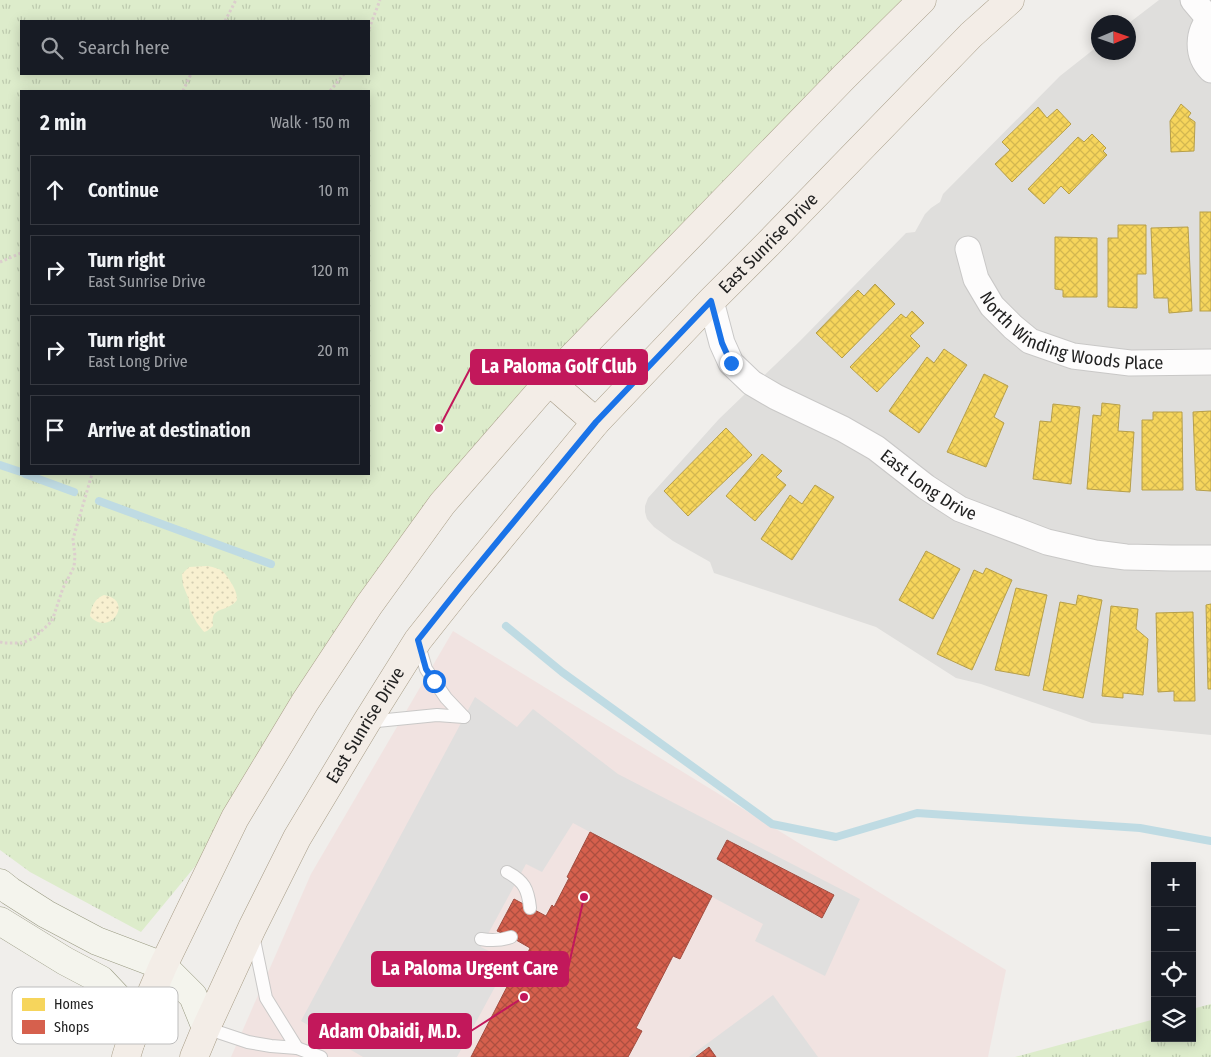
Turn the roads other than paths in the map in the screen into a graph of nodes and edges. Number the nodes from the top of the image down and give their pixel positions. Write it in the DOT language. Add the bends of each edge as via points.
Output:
graph roads {
  1 [pos="922,0"];
  2 [pos="1010,0"];
  3 [pos="1204,12"];
  4 [pos="1211,70"];
  5 [pos="968,249"];
  6 [pos="711,301"];
  7 [pos="1211,362"];
  8 [pos="549,381"];
  9 [pos="596,422"];
  10 [pos="1211,558"];
  11 [pos="418,640"];
  12 [pos="366,723"];
  13 [pos="507,872"];
  14 [pos="0,883"];
  15 [pos="530,908"];
  16 [pos="0,921"];
  17 [pos="252,928"];
  18 [pos="511,937"];
  19 [pos="481,939"];
  20 [pos="163,966"];
  21 [pos="108,987"];
  22 [pos="154,987"];
  23 [pos="206,1028"];
  24 [pos="297,1048"];
  25 [pos="194,1057"];
  26 [pos="321,1057"];
  1 -- 8 [label="main road"];
  2 -- 6 [label="main road, East Sunrise Drive" via="971,35"];
  3 -- 4 [label="street" via="1201,54"];
  5 -- 7 [label="street, North Winding Woods Place" via="976,279 992,306 1030,341 1073,356 1130,363"];
  6 -- 9 [label="main road, East Sunrise Drive"];
  6 -- 10 [label="street, East Long Drive" via="731,363 752,382 876,448 960,508 1047,542 1095,553 1126,557"];
  8 -- 9 [label="main road"];
  8 -- 20 [label="main road" via="442,504 369,605 305,702 235,818"];
  9 -- 11 [label="main road, East Sunrise Drive"];
  11 -- 12 [label="main road, East Sunrise Drive"];
  11 -- 12 [label="lane" via="426,669 464,717 437,715"];
  12 -- 17 [label="main road, East Sunrise Drive" via="297,838"];
  13 -- 15 [label="lane" via="525,886"];
  14 -- 20 [label="street" via="46,914 97,940"];
  16 -- 21 [label="street" via="101,980"];
  17 -- 23 [label="main road, East Sunrise Drive"];
  17 -- 24 [label="lane" via="266,998"];
  18 -- 19 [label="lane" via="491,941"];
  20 -- 22 [label="main road"];
  20 -- 23 [label="street" via="193,996"];
  23 -- 24 [label="lane" via="248,1042"];
  23 -- 25 [label="main road, East Sunrise Drive"];
  24 -- 26 [label="lane"];
}
